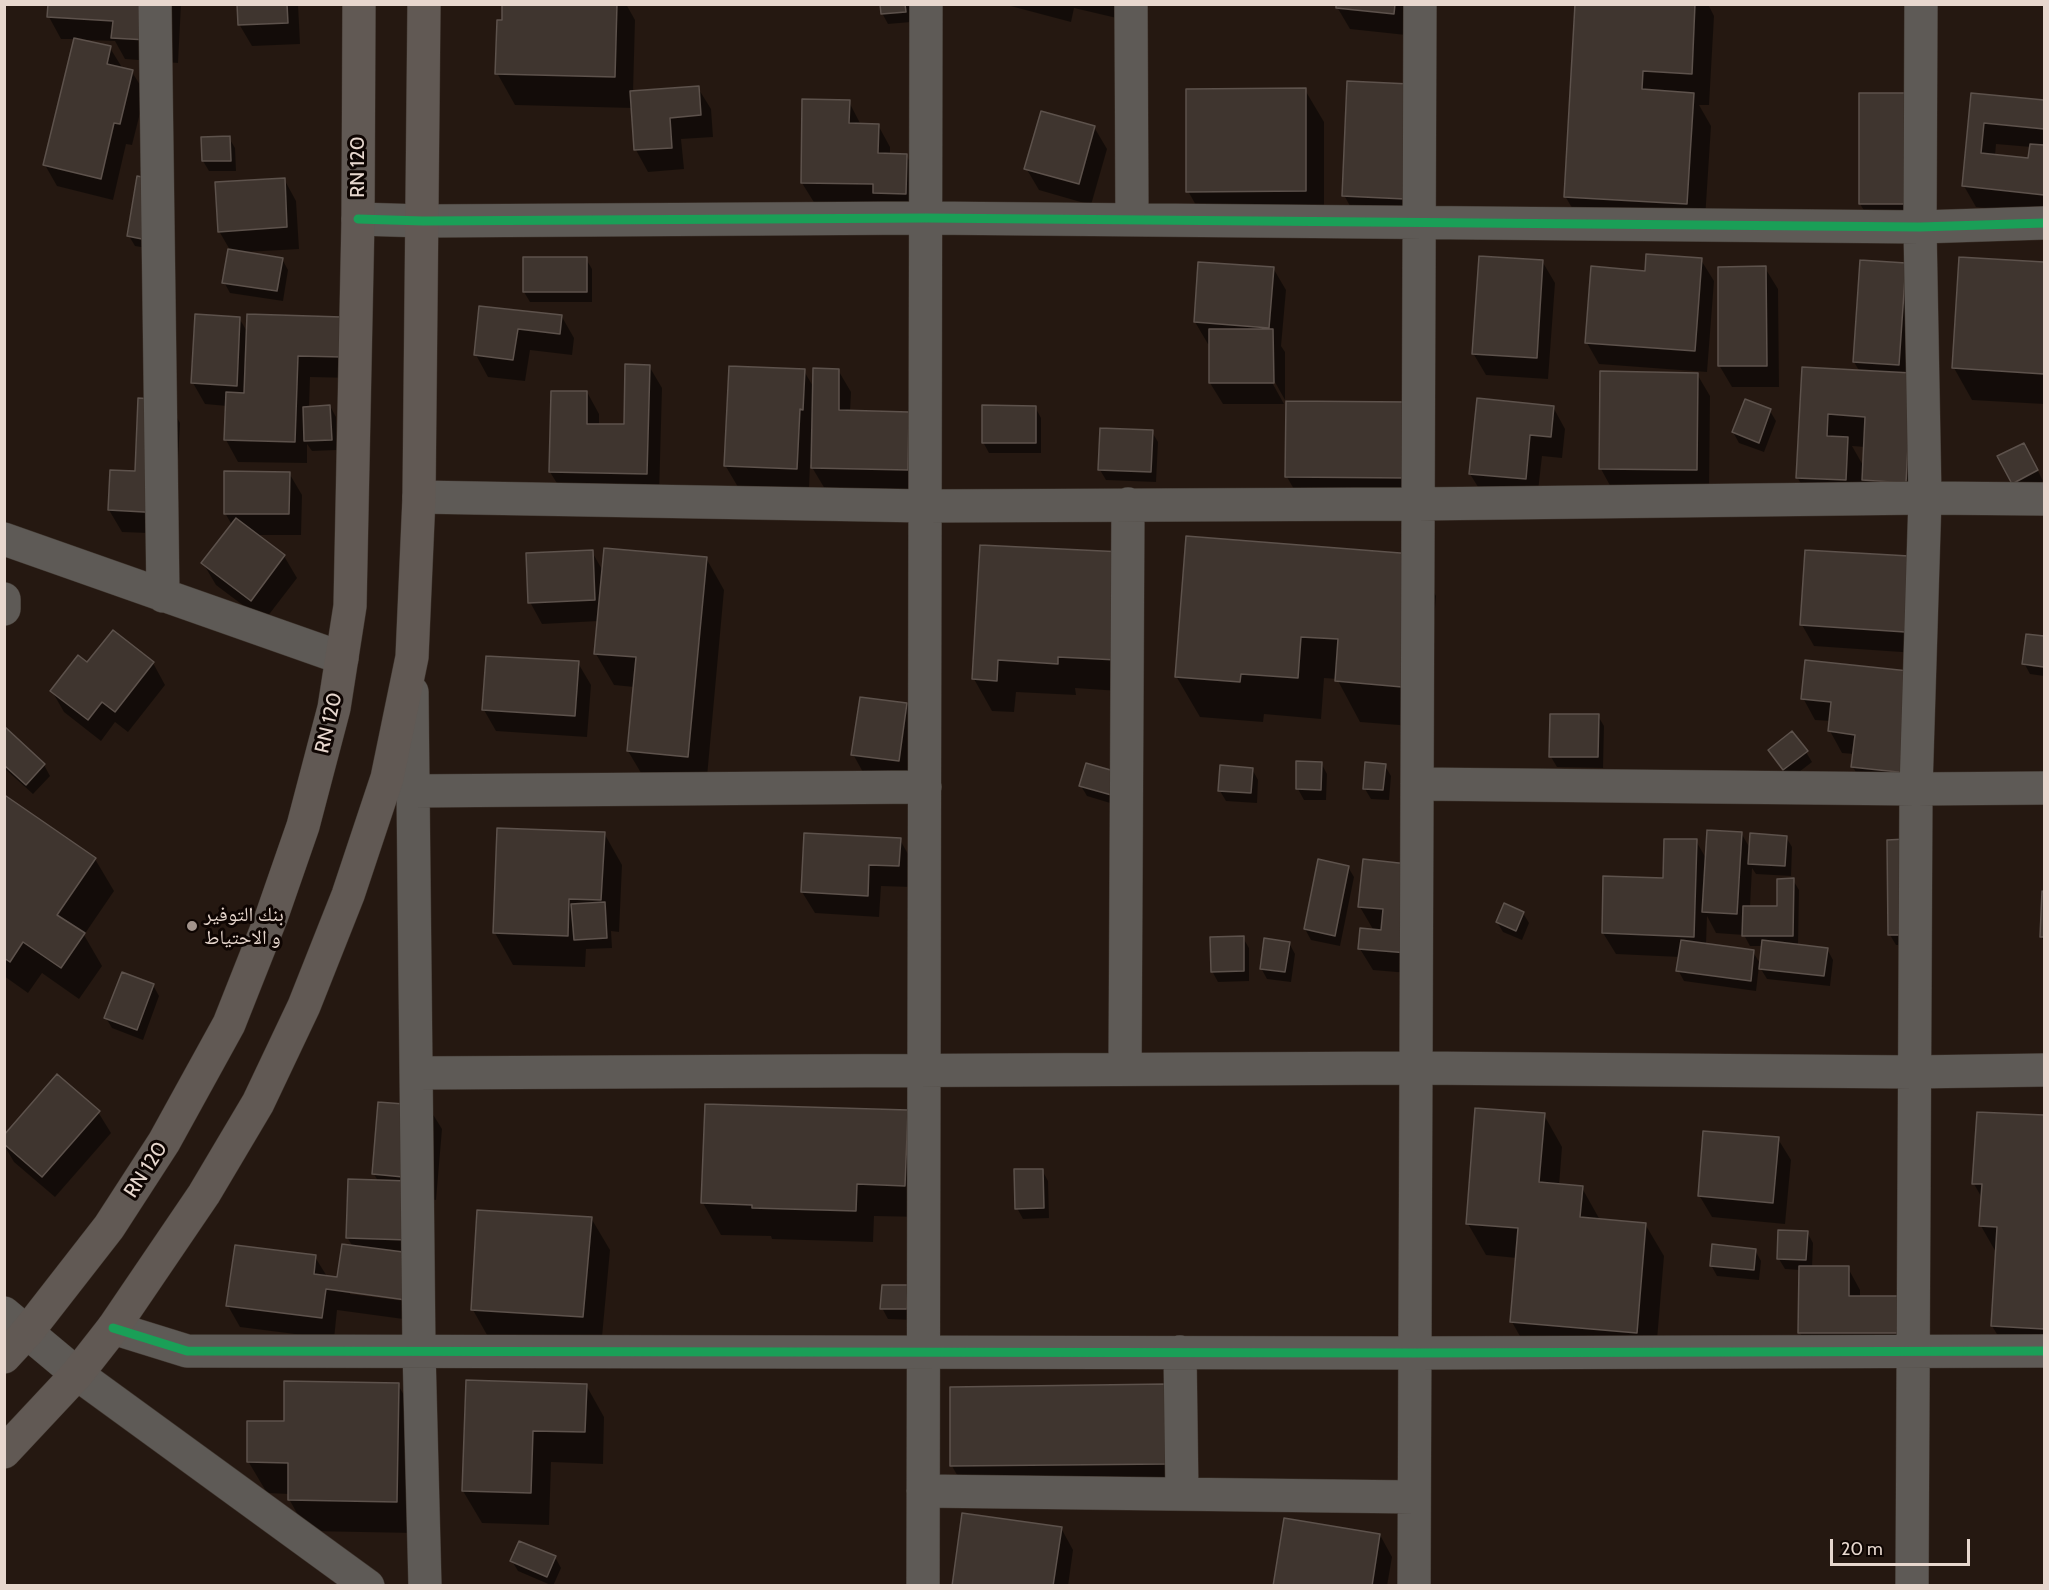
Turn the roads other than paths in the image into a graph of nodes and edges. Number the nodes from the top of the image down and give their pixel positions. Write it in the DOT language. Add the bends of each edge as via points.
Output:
graph roads {
  1 [pos="155,4"];
  2 [pos="359,4"];
  3 [pos="424,4"];
  4 [pos="926,4"];
  5 [pos="1131,4"];
  6 [pos="1420,4"];
  7 [pos="1921,4"];
  8 [pos="926,218"];
  9 [pos="358,219"];
  10 [pos="1132,220"];
  11 [pos="423,221"];
  12 [pos="1419,222"];
  13 [pos="2044,223"];
  14 [pos="1920,227"];
  15 [pos="419,497"];
  16 [pos="1925,498"];
  17 [pos="2044,499"];
  18 [pos="1128,504"];
  19 [pos="1418,504"];
  20 [pos="925,506"];
  21 [pos="4,539"];
  22 [pos="163,596"];
  23 [pos="4,599"];
  24 [pos="4,609"];
  25 [pos="412,657"];
  26 [pos="342,658"];
  27 [pos="1417,784"];
  28 [pos="925,787"];
  29 [pos="2044,788"];
  30 [pos="1916,789"];
  31 [pos="413,791"];
  32 [pos="1415,1068"];
  33 [pos="1125,1069"];
  34 [pos="924,1070"];
  35 [pos="2044,1070"];
  36 [pos="1914,1072"];
  37 [pos="416,1073"];
  38 [pos="16,1322"];
  39 [pos="113,1328"];
  40 [pos="419,1351"];
  41 [pos="1912,1351"];
  42 [pos="2044,1351"];
  43 [pos="923,1352"];
  44 [pos="1180,1352"];
  45 [pos="1414,1353"];
  46 [pos="4,1357"];
  47 [pos="77,1374"];
  48 [pos="4,1452"];
  49 [pos="923,1491"];
  50 [pos="1182,1494"];
  51 [pos="1414,1497"];
  52 [pos="368,1586"];
  53 [pos="424,1586"];
  54 [pos="923,1586"];
  55 [pos="1414,1586"];
  56 [pos="1912,1586"];
  1 -- 22 [label="street"];
  2 -- 9 [label="main road, RN 120"];
  3 -- 11 [label="main road"];
  4 -- 8 [label="street"];
  5 -- 10 [label="street"];
  6 -- 12 [label="street"];
  7 -- 14 [label="street"];
  8 -- 10 [label="street"];
  8 -- 11 [label="street"];
  8 -- 20 [label="street"];
  9 -- 11 [label="street"];
  9 -- 26 [label="main road, RN 120" via="350,606"];
  10 -- 12 [label="street"];
  11 -- 15 [label="main road"];
  12 -- 14 [label="street"];
  12 -- 19 [label="street"];
  13 -- 14 [label="street"];
  14 -- 16 [label="street"];
  15 -- 20 [label="street"];
  15 -- 25 [label="main road"];
  16 -- 17 [label="street"];
  16 -- 19 [label="street"];
  16 -- 30 [label="street"];
  18 -- 19 [label="street"];
  18 -- 20 [label="street"];
  18 -- 33 [label="street"];
  19 -- 27 [label="street"];
  20 -- 28 [label="street"];
  21 -- 22 [label="street"];
  22 -- 26 [label="street"];
  23 -- 24 [label="street"];
  25 -- 31 [label="street"];
  25 -- 39 [label="main road" via="387,778 348,895 304,1006 246,1124 204,1194"];
  26 -- 38 [label="main road, RN 120" via="334,708 303,826 229,1024 164,1142 109,1227"];
  27 -- 30 [label="street"];
  27 -- 32 [label="street"];
  28 -- 31 [label="street"];
  28 -- 34 [label="street"];
  29 -- 30 [label="street"];
  30 -- 36 [label="street"];
  31 -- 37 [label="street"];
  32 -- 33 [label="street"];
  32 -- 36 [label="street"];
  32 -- 45 [label="street"];
  33 -- 34 [label="street"];
  34 -- 37 [label="street"];
  34 -- 43 [label="street"];
  35 -- 36 [label="street"];
  36 -- 41 [label="street"];
  37 -- 40 [label="street"];
  38 -- 46 [label="main road, RN 120"];
  38 -- 47 [label="street"];
  39 -- 40 [label="street" via="187,1351"];
  39 -- 47 [label="main road"];
  40 -- 43 [label="street"];
  40 -- 53 [label="street"];
  41 -- 42 [label="street"];
  41 -- 45 [label="street"];
  41 -- 56 [label="street"];
  43 -- 44 [label="street"];
  43 -- 49 [label="street"];
  44 -- 45 [label="street"];
  44 -- 50 [label="street"];
  45 -- 51 [label="street"];
  47 -- 48 [label="main road"];
  47 -- 52 [label="street"];
  49 -- 50 [label="street"];
  49 -- 54 [label="street"];
  50 -- 51 [label="street"];
  51 -- 55 [label="street"];
}
